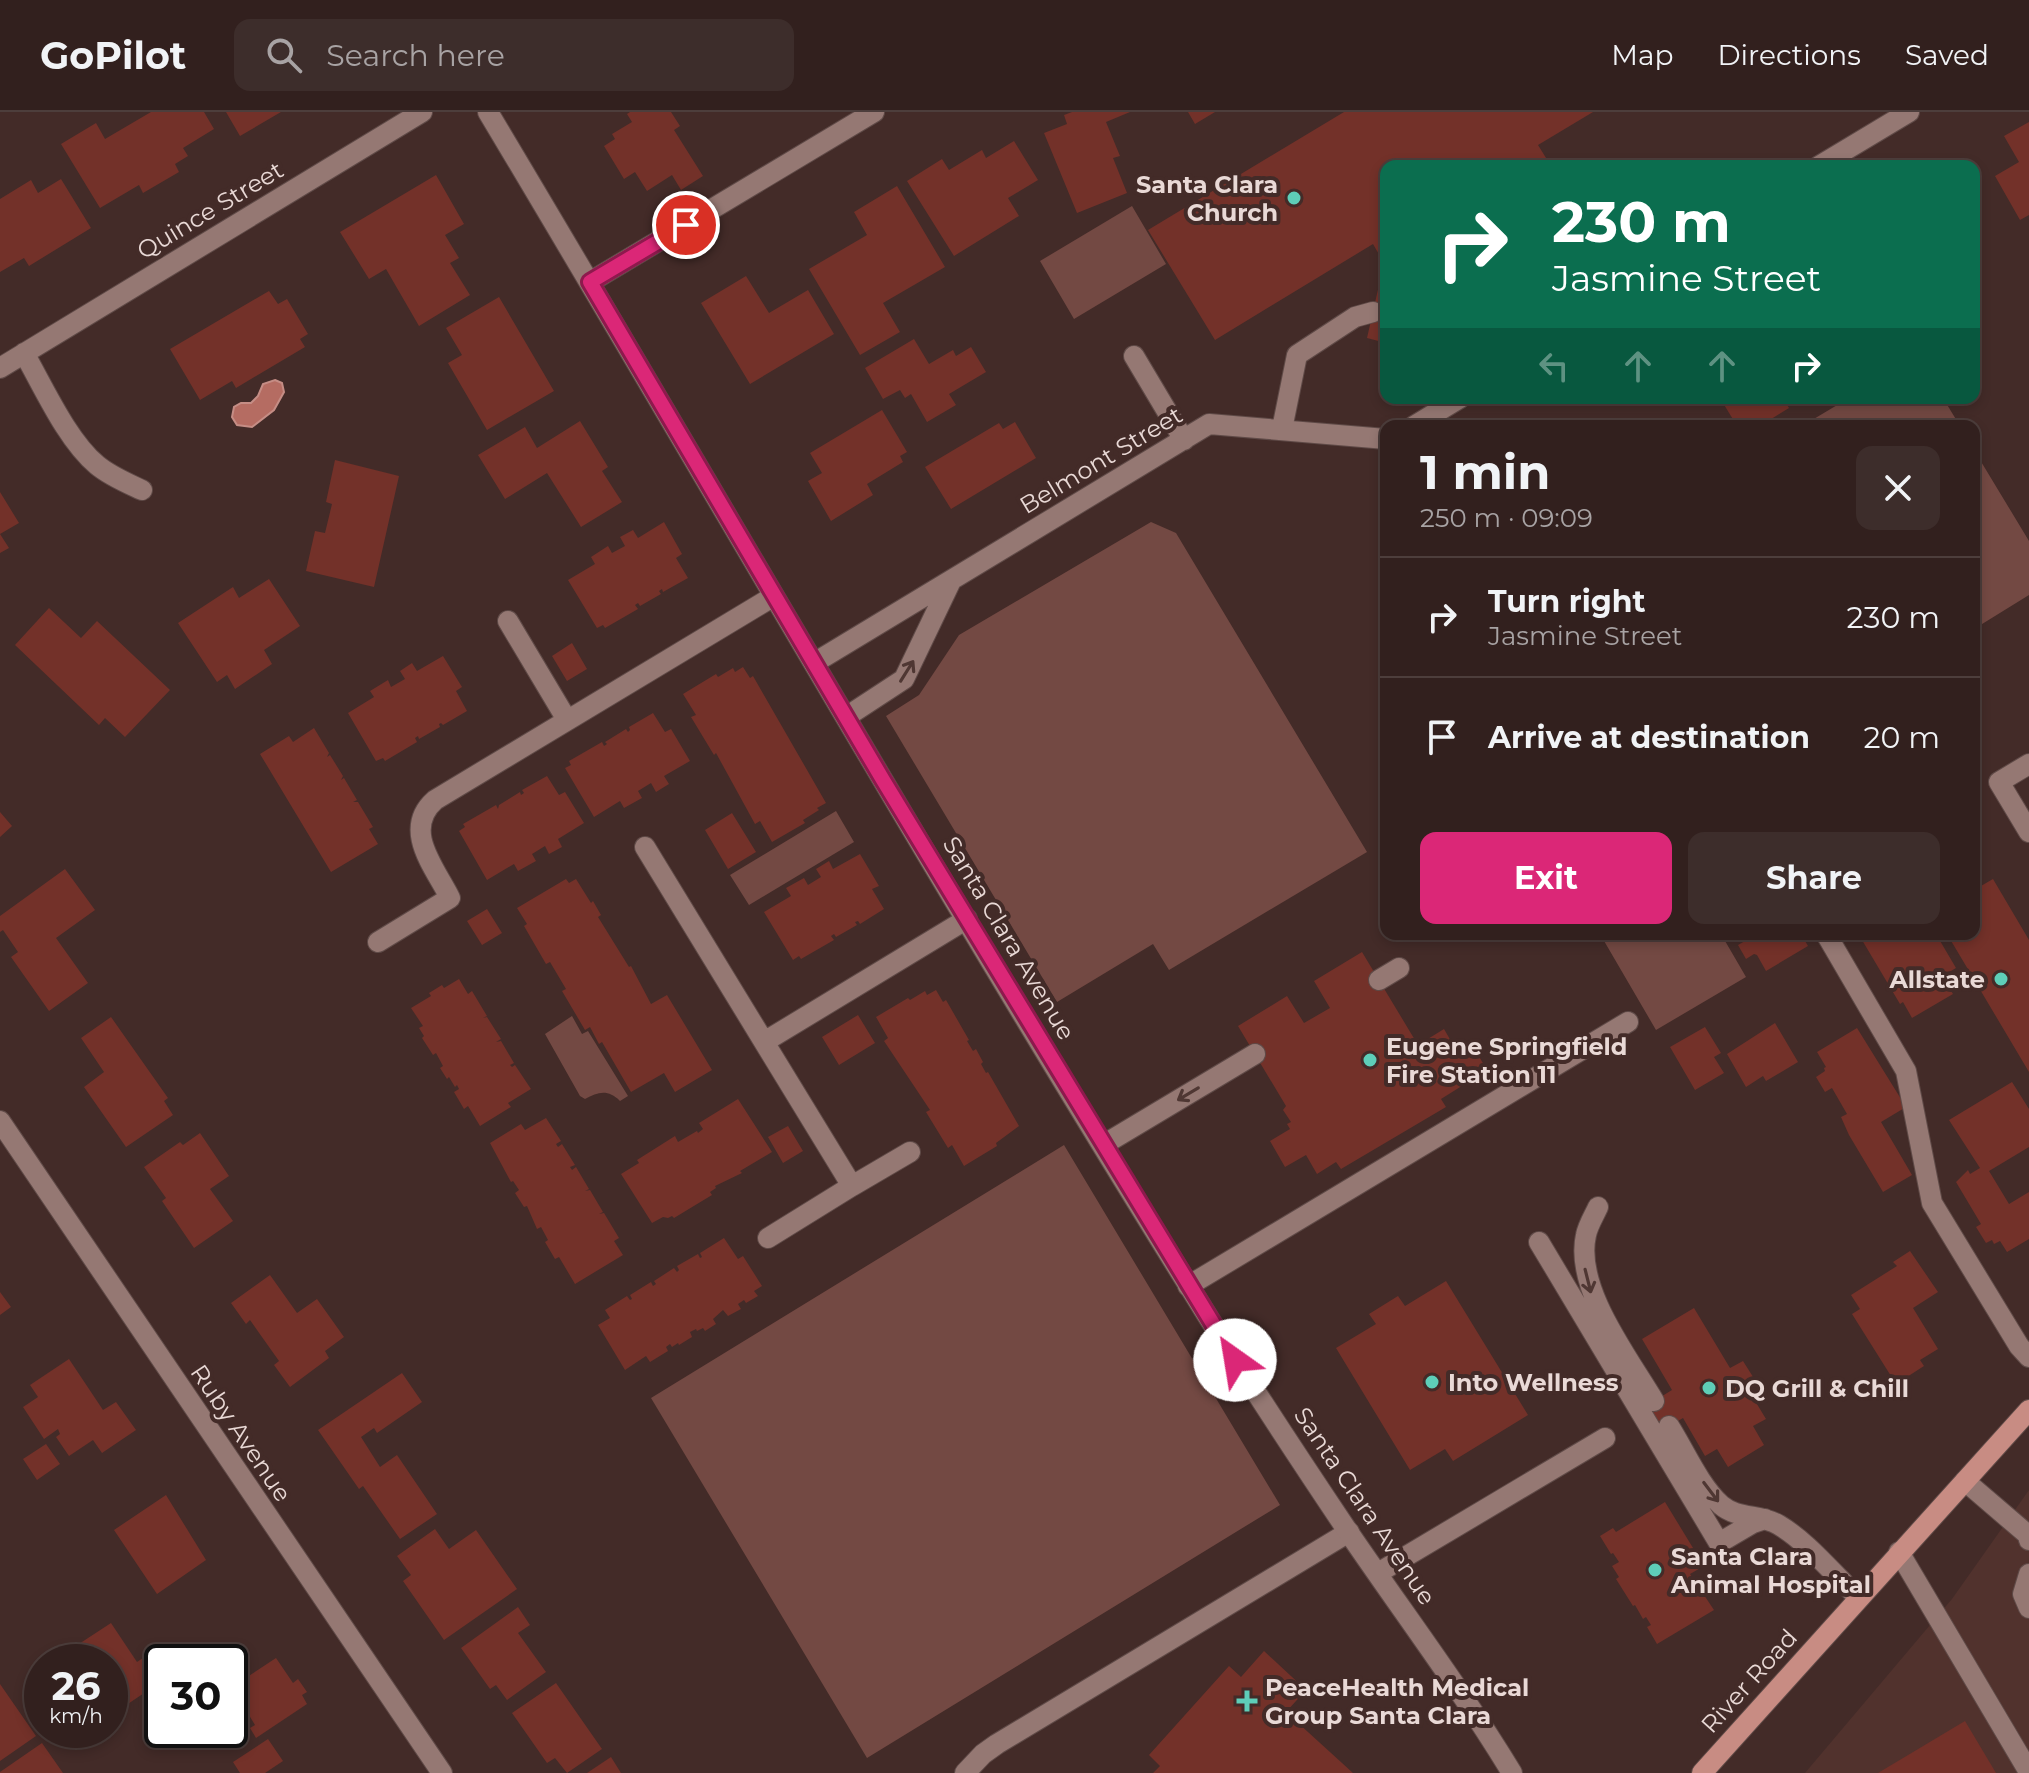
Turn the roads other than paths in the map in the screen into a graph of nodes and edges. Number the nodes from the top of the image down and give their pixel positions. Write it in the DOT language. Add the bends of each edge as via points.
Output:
graph roads {
  1 [pos="422,112"];
  2 [pos="488,112"];
  3 [pos="874,112"];
  4 [pos="1909,112"];
  5 [pos="1829,160"];
  6 [pos="590,282"];
  7 [pos="1373,312"];
  8 [pos="24,353"];
  9 [pos="1134,356"];
  10 [pos="0,368"];
  11 [pos="1450,404"];
  12 [pos="1424,420"];
  13 [pos="1282,429"];
  14 [pos="1380,438"];
  15 [pos="1184,440"];
  16 [pos="142,490"];
  17 [pos="951,583"];
  18 [pos="774,596"];
  19 [pos="508,621"];
  20 [pos="814,663"];
  21 [pos="846,717"];
  22 [pos="567,720"];
  23 [pos="2029,764"];
  24 [pos="2029,832"];
  25 [pos="645,847"];
  26 [pos="967,919"];
  27 [pos="1830,940"];
  28 [pos="378,942"];
  29 [pos="1399,968"];
  30 [pos="1379,980"];
  31 [pos="1628,1022"];
  32 [pos="764,1042"];
  33 [pos="1255,1054"];
  34 [pos="0,1121"];
  35 [pos="1103,1145"];
  36 [pos="910,1152"];
  37 [pos="852,1186"];
  38 [pos="1598,1207"];
  39 [pos="768,1238"];
  40 [pos="1539,1242"];
  41 [pos="1188,1286"];
  42 [pos="2029,1357"];
  43 [pos="1654,1401"];
  44 [pos="2029,1410"];
  45 [pos="1669,1426"];
  46 [pos="1605,1438"];
  47 [pos="1965,1481"];
  48 [pos="1765,1519"];
  49 [pos="1349,1532"];
  50 [pos="2029,1537"];
  51 [pos="1899,1552"];
  52 [pos="1378,1573"];
  53 [pos="2029,1574"];
  54 [pos="1858,1597"];
  55 [pos="2029,1608"];
  56 [pos="2029,1772"];
  57 [pos="442,1773"];
  58 [pos="965,1773"];
  59 [pos="1512,1773"];
  60 [pos="1702,1773"];
  1 -- 8 [label="street, Quince Street"];
  2 -- 6 [label="street, Santa Clara Avenue"];
  3 -- 6 [label="street"];
  4 -- 5 [label="street"];
  6 -- 18 [label="street, Santa Clara Avenue"];
  7 -- 13 [label="street" via="1355,317 1297,355"];
  8 -- 10 [label="street, Quince Street"];
  8 -- 16 [label="street" via="94,463"];
  9 -- 15 [label="street"];
  11 -- 12 [label="street"];
  13 -- 14 [label="street, Belmont Street"];
  13 -- 15 [label="street, Belmont Street" via="1214,423"];
  15 -- 17 [label="street, Belmont Street"];
  17 -- 20 [label="street, Belmont Street"];
  21 -- 17 [label="street, one-way" via="904,679"];
  18 -- 20 [label="street, Santa Clara Avenue"];
  18 -- 22 [label="street"];
  19 -- 22 [label="street"];
  20 -- 21 [label="street, Santa Clara Avenue"];
  21 -- 26 [label="street, Santa Clara Avenue"];
  22 -- 28 [label="street" via="429,805 421,830 423,850 450,898"];
  23 -- 24 [label="street" via="1999,782"];
  25 -- 32 [label="street"];
  26 -- 32 [label="street"];
  26 -- 35 [label="street, Santa Clara Avenue"];
  27 -- 42 [label="street" via="1906,1071 1935,1210"];
  29 -- 30 [label="street"];
  31 -- 41 [label="street"];
  32 -- 37 [label="street"];
  33 -- 35 [label="street, one-way"];
  34 -- 57 [label="street, Ruby Avenue"];
  35 -- 41 [label="street, Santa Clara Avenue"];
  36 -- 37 [label="street"];
  37 -- 39 [label="street"];
  38 -- 43 [label="street, one-way" via="1584,1247 1589,1288"];
  40 -- 48 [label="street" via="1719,1543"];
  41 -- 49 [label="street, Santa Clara Avenue"];
  44 -- 47 [label="main road, River Road"];
  45 -- 48 [label="street, one-way" via="1721,1505"];
  46 -- 52 [label="street"];
  47 -- 50 [label="street"];
  47 -- 51 [label="main road, River Road"];
  48 -- 54 [label="street" via="1790,1533"];
  49 -- 52 [label="street, Santa Clara Avenue"];
  49 -- 58 [label="street" via="997,1744"];
  51 -- 54 [label="main road, River Road"];
  51 -- 56 [label="street"];
  52 -- 59 [label="street, Santa Clara Avenue"];
  53 -- 55 [label="street" via="2023,1594"];
  54 -- 60 [label="main road, River Road"];
}
